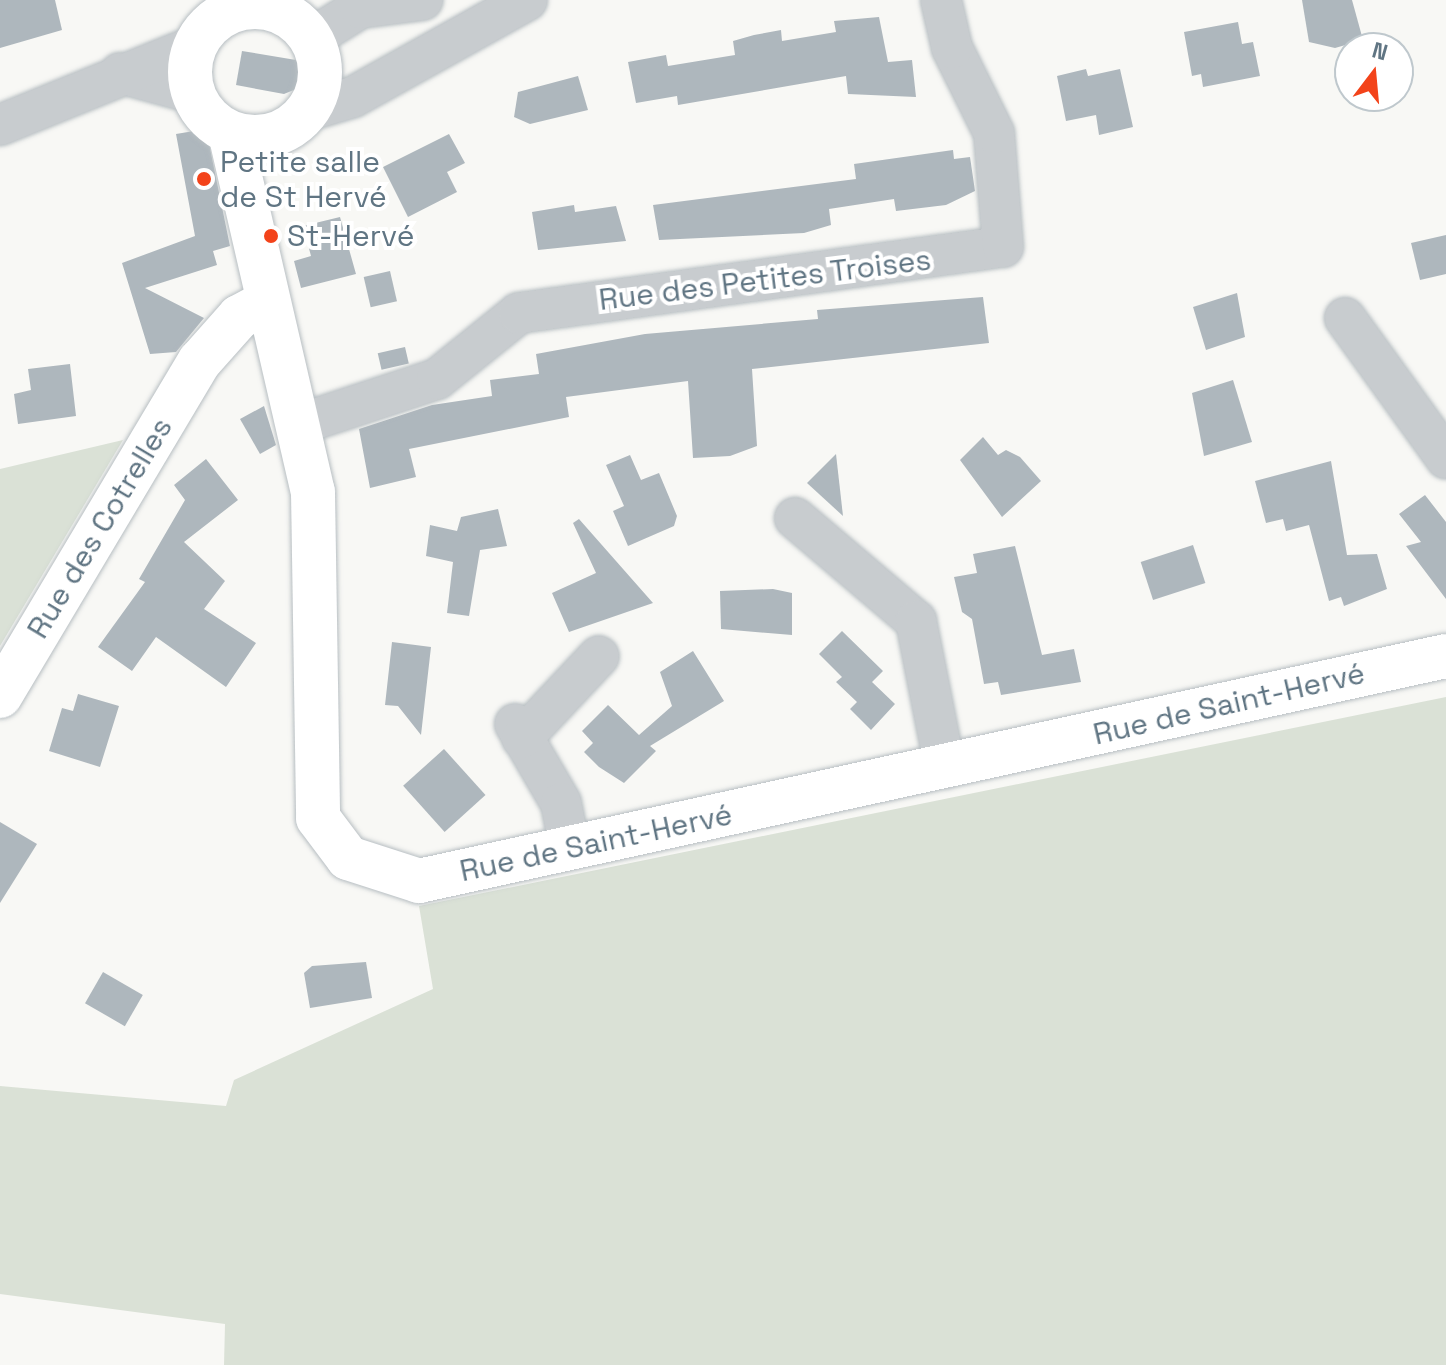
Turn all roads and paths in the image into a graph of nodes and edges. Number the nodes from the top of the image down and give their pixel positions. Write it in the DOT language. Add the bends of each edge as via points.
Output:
graph roads {
  1 [pos="422,0"];
  2 [pos="527,0"];
  3 [pos="941,0"];
  4 [pos="208,18"];
  5 [pos="312,38"];
  6 [pos="120,73"];
  7 [pos="193,93"];
  8 [pos="296,121"];
  9 [pos="0,125"];
  10 [pos="230,133"];
  11 [pos="260,282"];
  12 [pos="1345,318"];
  13 [pos="300,424"];
  14 [pos="1446,458"];
  15 [pos="795,518"];
  16 [pos="599,656"];
  17 [pos="1446,656"];
  18 [pos="0,696"];
  19 [pos="945,768"];
  20 [pos="570,849"];
  1 -- 5 [label="street" via="360,8"];
  2 -- 8 [label="street" via="353,97"];
  3 -- 13 [label="street, Rue des Petites Troises" via="952,48 994,133 1003,247 519,313 437,379"];
  4 -- 5 [label="street" via="280,10"];
  4 -- 6 [label="street"];
  4 -- 7 [label="street"];
  5 -- 8 [label="street" via="321,74"];
  6 -- 7 [label="street"];
  6 -- 9 [label="street"];
  7 -- 10 [label="street"];
  8 -- 10 [label="street"];
  8 -- 11 [label="street" via="261,186"];
  10 -- 11 [label="street"];
  11 -- 13 [label="street, Rue de Saint-Hervé"];
  11 -- 18 [label="street, Rue des Cotrelles" via="239,317 200,361"];
  12 -- 14 [label="street"];
  13 -- 20 [label="street, Rue de Saint-Hervé" via="313,492 318,818 348,858 419,881"];
  15 -- 19 [label="street" via="916,621"];
  16 -- 20 [label="street" via="518,731 561,803"];
  17 -- 19 [label="street, Rue de Saint-Hervé"];
  19 -- 20 [label="street, Rue de Saint-Hervé"];
}
